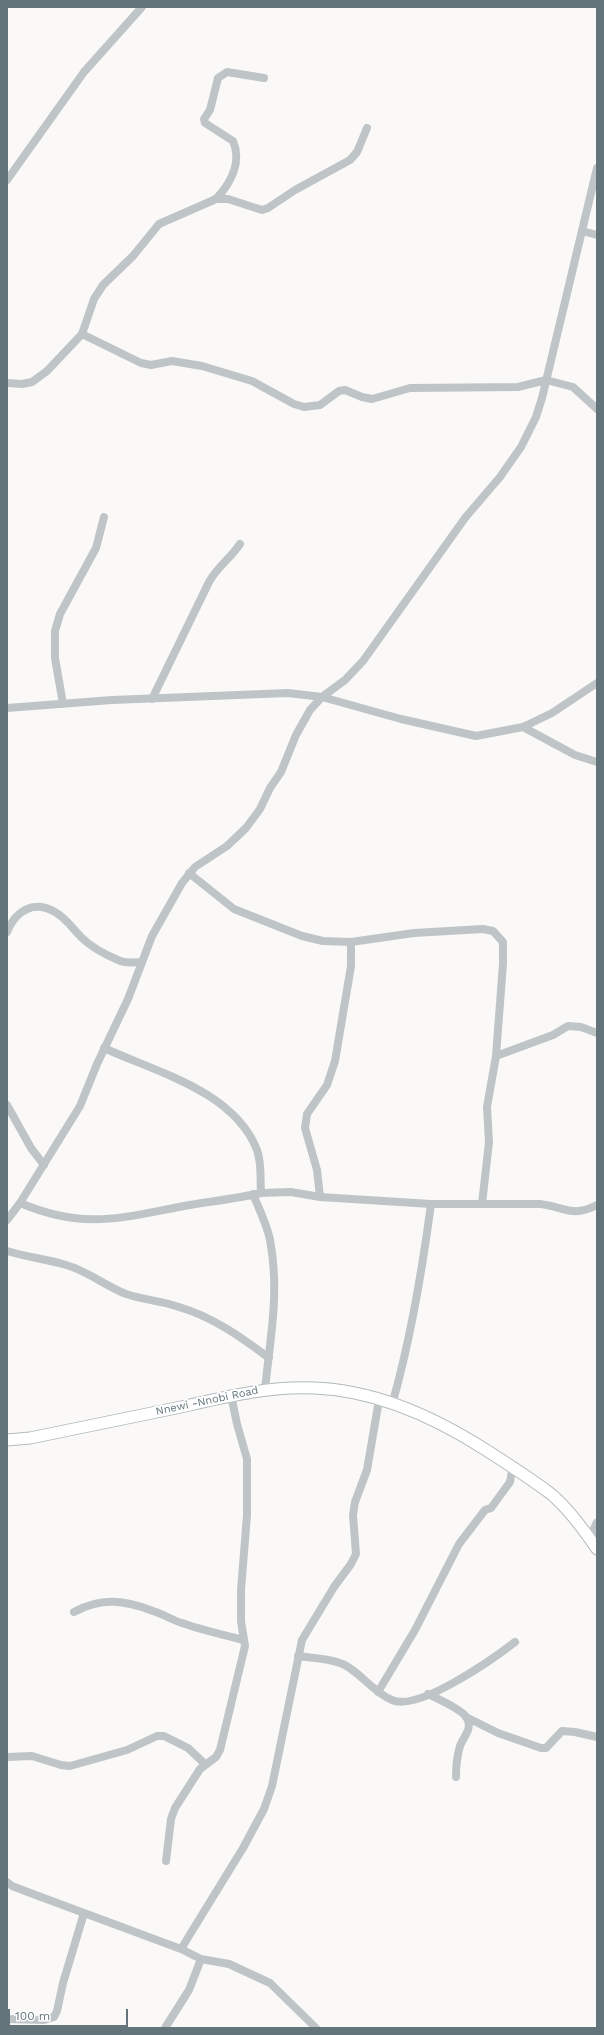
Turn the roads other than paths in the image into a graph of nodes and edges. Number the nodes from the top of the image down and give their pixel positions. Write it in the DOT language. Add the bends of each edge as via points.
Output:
graph roads {
  1 [pos="142,7"];
  2 [pos="264,78"];
  3 [pos="367,128"];
  4 [pos="597,168"];
  5 [pos="7,180"];
  6 [pos="215,199"];
  7 [pos="582,231"];
  8 [pos="597,235"];
  9 [pos="82,334"];
  10 [pos="546,380"];
  11 [pos="7,383"];
  12 [pos="597,409"];
  13 [pos="104,517"];
  14 [pos="240,544"];
  15 [pos="597,683"];
  16 [pos="322,697"];
  17 [pos="152,699"];
  18 [pos="63,704"];
  19 [pos="7,708"];
  20 [pos="523,727"];
  21 [pos="597,762"];
  22 [pos="189,873"];
  23 [pos="7,932"];
  24 [pos="351,942"];
  25 [pos="142,962"];
  26 [pos="597,1033"];
  27 [pos="104,1048"];
  28 [pos="496,1056"];
  29 [pos="7,1105"];
  30 [pos="44,1165"];
  31 [pos="257,1194"];
  32 [pos="320,1197"];
  33 [pos="20,1203"];
  34 [pos="431,1204"];
  35 [pos="482,1204"];
  36 [pos="597,1205"];
  37 [pos="7,1220"];
  38 [pos="7,1251"];
  39 [pos="269,1358"];
  40 [pos="265,1390"];
  41 [pos="231,1395"];
  42 [pos="379,1400"];
  43 [pos="392,1404"];
  44 [pos="7,1440"];
  45 [pos="513,1466"];
  46 [pos="597,1523"];
  47 [pos="590,1539"];
  48 [pos="597,1549"];
  49 [pos="74,1612"];
  50 [pos="244,1640"];
  51 [pos="515,1642"];
  52 [pos="298,1656"];
  53 [pos="378,1692"];
  54 [pos="428,1694"];
  55 [pos="466,1717"];
  56 [pos="597,1737"];
  57 [pos="7,1757"];
  58 [pos="205,1764"];
  59 [pos="456,1777"];
  60 [pos="166,1861"];
  61 [pos="7,1882"];
  62 [pos="84,1913"];
  63 [pos="181,1949"];
  64 [pos="201,1959"];
  65 [pos="7,2019"];
  66 [pos="165,2028"];
  67 [pos="316,2028"];
  1 -- 5 [label="street" via="84,72"];
  2 -- 6 [label="street" via="227,72 218,78 210,110 204,119 205,123 233,141 236,157 234,172"];
  3 -- 6 [label="street" via="358,152 350,160 268,208 262,210 228,199"];
  4 -- 7 [label="street"];
  6 -- 9 [label="street" via="166,220 154,228 133,256 103,285 94,299"];
  7 -- 8 [label="street"];
  7 -- 10 [label="street"];
  9 -- 10 [label="street" via="141,363 151,365 172,361 202,366 252,382 304,407 320,405 339,390 372,399 410,388 511,387"];
  9 -- 11 [label="street" via="47,371 32,382"];
  10 -- 12 [label="street" via="573,387"];
  10 -- 16 [label="street" via="536,417 521,447 500,477 465,518 363,661 345,680"];
  13 -- 18 [label="street" via="96,548 60,614 55,631 55,658"];
  14 -- 17 [label="street" via="216,570 209,582"];
  15 -- 20 [label="street" via="552,713"];
  16 -- 17 [label="street" via="288,693"];
  16 -- 20 [label="street" via="476,736"];
  16 -- 22 [label="street" via="304,720 281,772 246,828 227,846 201,861"];
  17 -- 18 [label="street"];
  18 -- 19 [label="street"];
  20 -- 21 [label="street" via="575,755"];
  22 -- 24 [label="street" via="234,909 251,917 302,936 323,941"];
  22 -- 25 [label="street" via="163,913"];
  23 -- 25 [label="street" via="16,915 23,910 32,907 45,908 61,916 82,938 119,961"];
  24 -- 28 [label="street" via="414,933 483,929 494,931 503,942"];
  24 -- 32 [label="street" via="351,966 335,1061 327,1085 307,1114 305,1128 317,1170"];
  25 -- 27 [label="street"];
  26 -- 28 [label="street" via="581,1027 568,1026 553,1035"];
  27 -- 30 [label="street" via="80,1106"];
  27 -- 31 [label="street" via="172,1076 228,1110 257,1150"];
  28 -- 35 [label="street" via="487,1107 489,1147"];
  29 -- 30 [label="street" via="31,1148"];
  30 -- 33 [label="street"];
  31 -- 32 [label="street" via="291,1192"];
  31 -- 33 [label="street" via="135,1216 89,1221 45,1214"];
  31 -- 39 [label="street" via="270,1240 275,1282"];
  32 -- 34 [label="street"];
  33 -- 37 [label="street"];
  34 -- 35 [label="street"];
  34 -- 43 [label="street" via="422,1272 407,1352"];
  35 -- 36 [label="street" via="540,1204 576,1213"];
  38 -- 39 [label="street" via="65,1264 125,1293 206,1316"];
  39 -- 40 [label="street"];
  40 -- 41 [label="main road, Nnewi -Nnobi Road"];
  40 -- 42 [label="main road, Nnewi -Nnobi Road" via="314,1388 363,1395"];
  41 -- 44 [label="main road, Nnewi -Nnobi Road" via="30,1438"];
  41 -- 50 [label="street" via="247,1459 247,1515 241,1590"];
  42 -- 43 [label="main road, Nnewi -Nnobi Road"];
  42 -- 52 [label="street" via="367,1470 353,1515 356,1554 302,1640"];
  43 -- 45 [label="main road, Nnewi -Nnobi Road" via="454,1429"];
  45 -- 47 [label="main road, Nnewi -Nnobi Road" via="552,1495"];
  45 -- 53 [label="street" via="510,1482 459,1544 415,1630"];
  46 -- 47 [label="street"];
  47 -- 48 [label="main road, Nnewi -Nnobi Road"];
  49 -- 50 [label="street" via="99,1602 125,1604 152,1610 183,1624"];
  50 -- 58 [label="street" via="220,1750 216,1757"];
  51 -- 54 [label="street" via="473,1671"];
  52 -- 53 [label="street" via="340,1663"];
  52 -- 63 [label="street" via="272,1786 264,1809"];
  53 -- 54 [label="street" via="393,1701 405,1703"];
  54 -- 55 [label="street"];
  55 -- 56 [label="street" via="498,1733 541,1748 546,1748 562,1731"];
  55 -- 59 [label="street" via="469,1727 460,1744"];
  57 -- 58 [label="street" via="32,1756 61,1766 70,1766 127,1750 157,1736 164,1736 188,1748"];
  58 -- 60 [label="street" via="175,1808"];
  61 -- 62 [label="street"];
  62 -- 63 [label="street"];
  62 -- 65 [label="street" via="54,2017 44,2020"];
  63 -- 64 [label="street"];
  64 -- 66 [label="street" via="190,1990"];
  64 -- 67 [label="street" via="229,1964 270,1983"];
}
